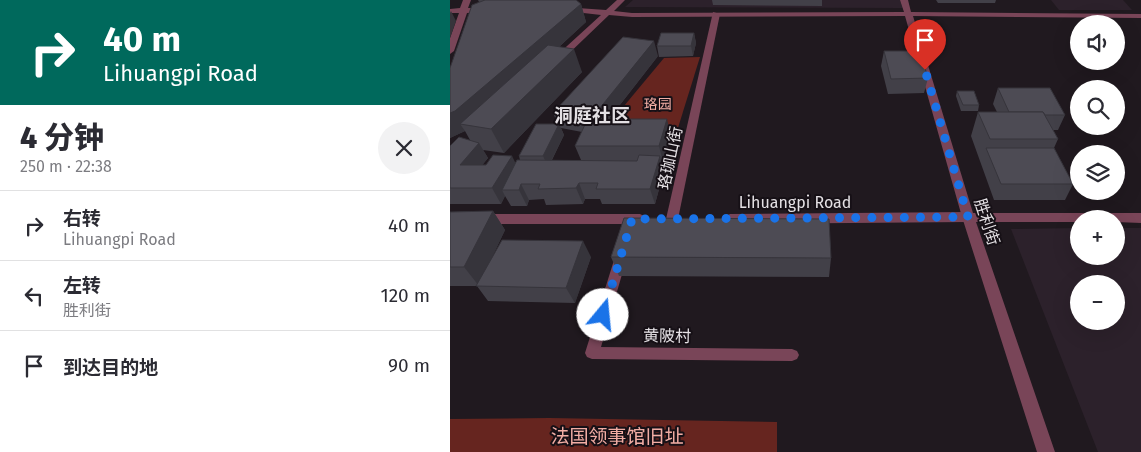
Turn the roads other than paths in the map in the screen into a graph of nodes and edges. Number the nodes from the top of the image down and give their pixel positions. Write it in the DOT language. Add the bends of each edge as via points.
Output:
graph roads {
  1 [pos="467,0"];
  2 [pos="621,0"];
  3 [pos="904,0"];
  4 [pos="464,10"];
  5 [pos="494,10"];
  6 [pos="553,10"];
  7 [pos="450,11"];
  8 [pos="608,12"];
  9 [pos="716,14"];
  10 [pos="908,15"];
  11 [pos="1141,16"];
  12 [pos="450,51"];
  13 [pos="553,64"];
  14 [pos="968,217"];
  15 [pos="1141,218"];
  16 [pos="450,219"];
  17 [pos="721,219"];
  18 [pos="623,248"];
  19 [pos="792,356"];
  20 [pos="1046,452"];
  1 -- 4 [label="street"];
  2 -- 8 [label="street"];
  3 -- 10 [label="street, 胜利街"];
  4 -- 5 [label="street"];
  4 -- 7 [label="street"];
  4 -- 12 [label="street"];
  6 -- 8 [label="street"];
  8 -- 9 [label="street" via="632,15"];
  8 -- 13 [label="street"];
  9 -- 10 [label="street"];
  9 -- 16 [label="street, 珞珈山街" via="677,219 630,224"];
  10 -- 11 [label="street"];
  10 -- 14 [label="street, 胜利街"];
  14 -- 15 [label="street, Lihuangpi Road"];
  14 -- 17 [label="street, Lihuangpi Road"];
  14 -- 20 [label="street, 胜利街"];
  18 -- 19 [label="lane, 黄陂村" via="592,353"];
}
